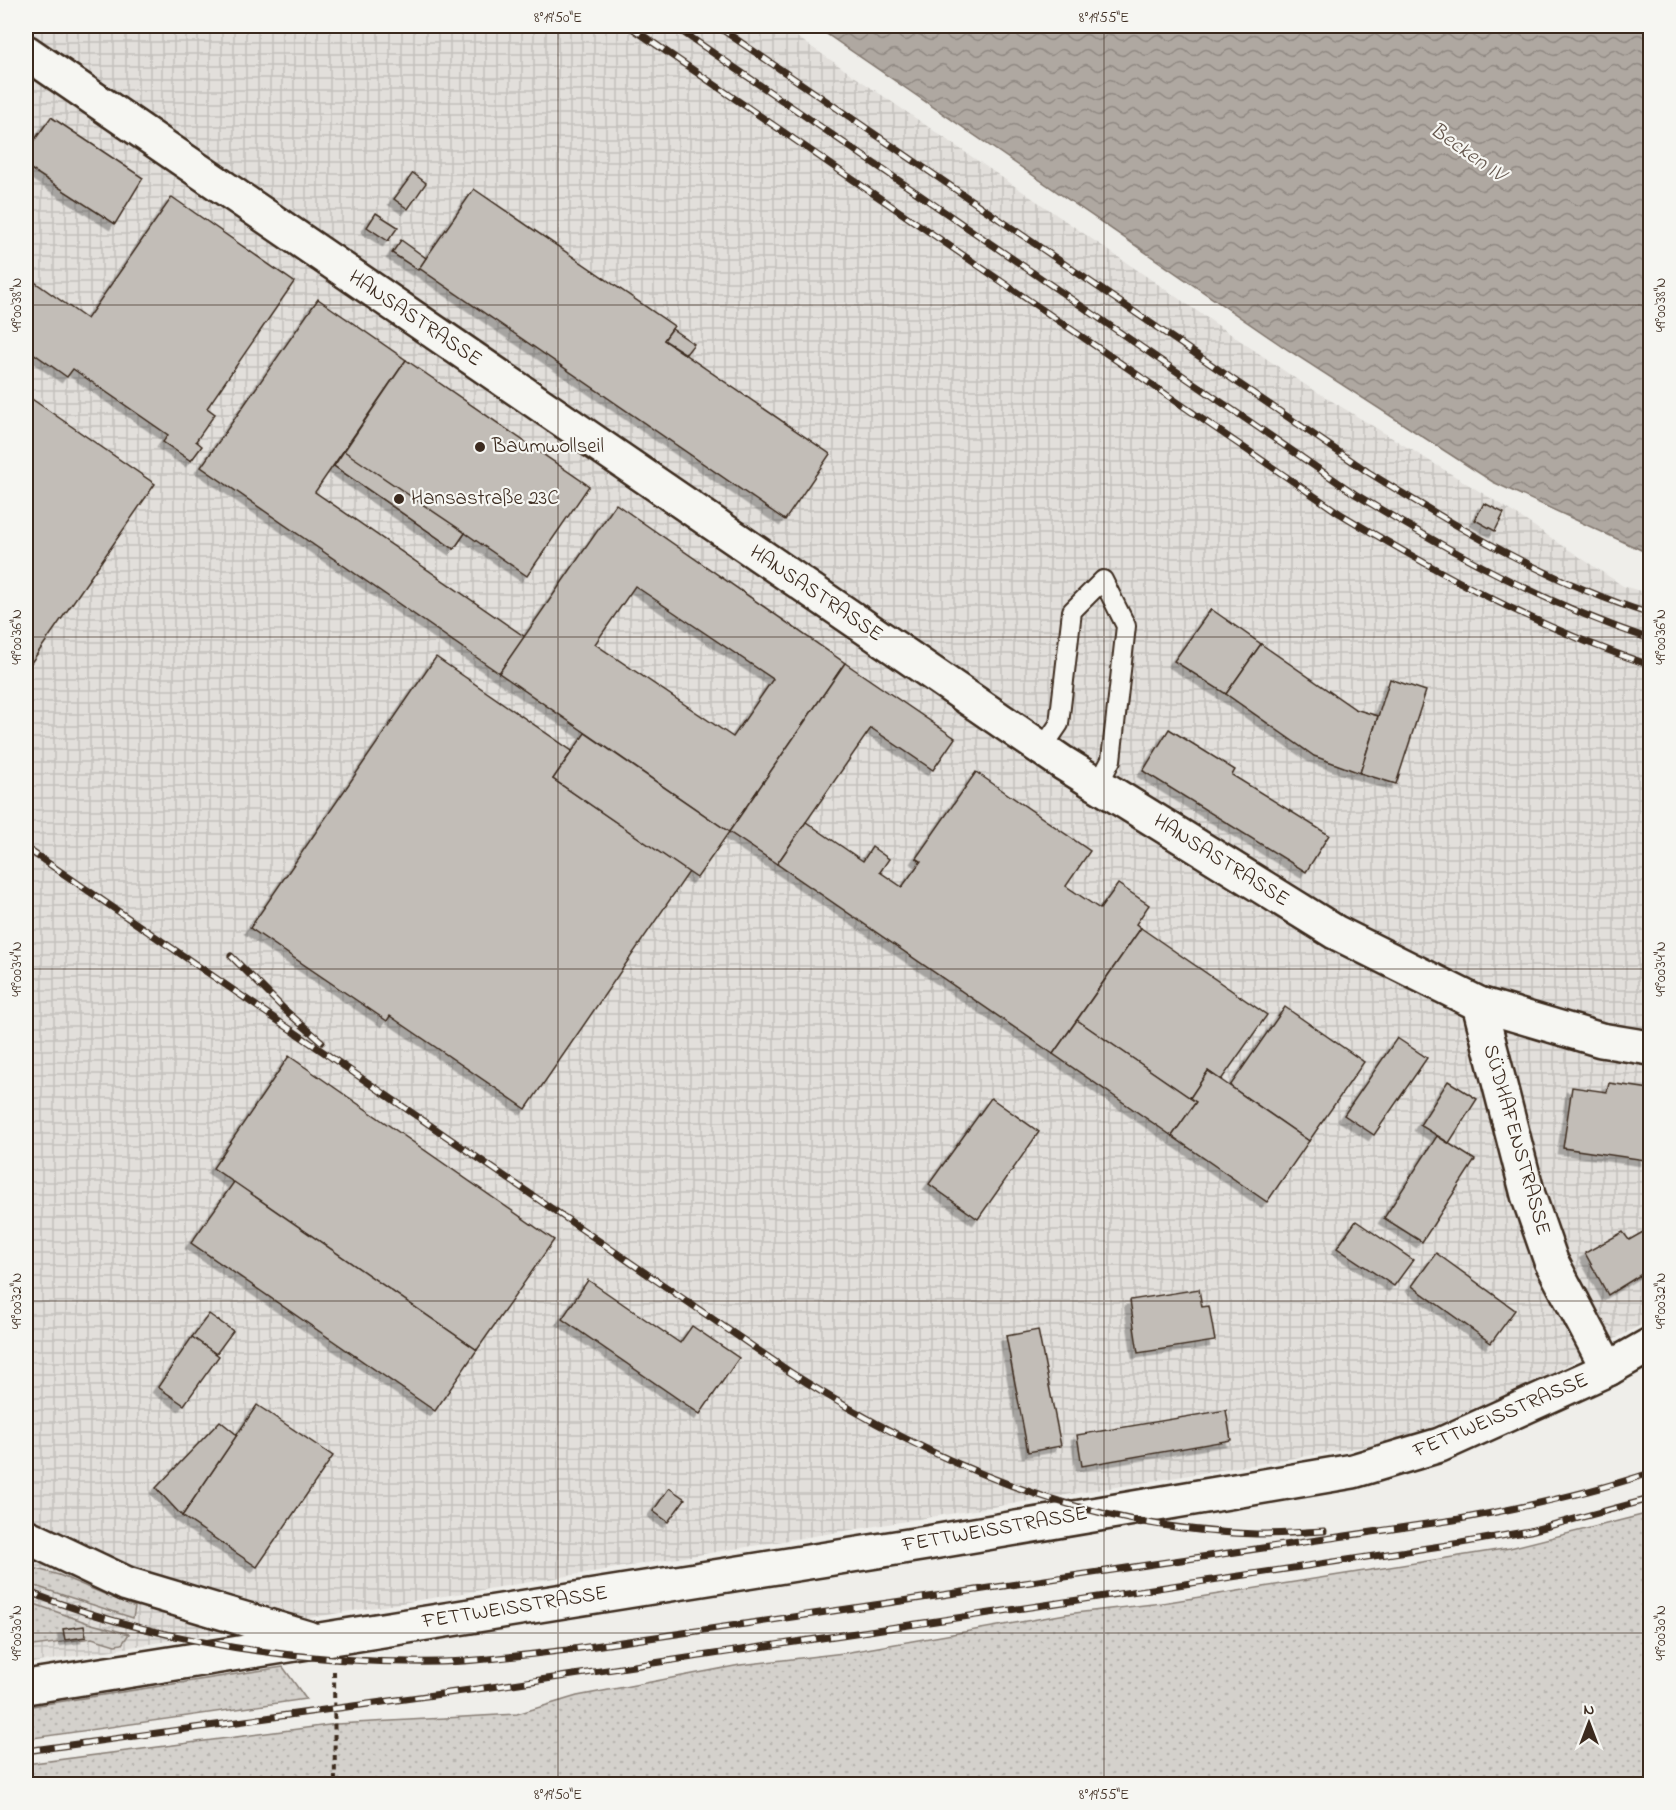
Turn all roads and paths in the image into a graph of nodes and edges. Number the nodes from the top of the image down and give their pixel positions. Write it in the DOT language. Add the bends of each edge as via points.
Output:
graph roads {
  1 [pos="26,52"];
  2 [pos="1650,494"];
  3 [pos="1650,508"];
  4 [pos="1042,749"];
  5 [pos="1098,785"];
  6 [pos="1479,1004"];
  7 [pos="1650,1048"];
  8 [pos="1650,1345"];
  9 [pos="1608,1370"];
  10 [pos="26,1536"];
  11 [pos="325,1639"];
  12 [pos="26,1687"];
  13 [pos="335,1785"];
  1 -- 4 [label="street, HANSASTRASSE"];
  2 -- 3 [label="path" via="1646,507"];
  4 -- 5 [label="street, HANSASTRASSE"];
  4 -- 5 [label="lane" via="1059,724 1072,611 1103,580 1126,626 1111,760"];
  5 -- 6 [label="street, HANSASTRASSE" via="1335,932"];
  6 -- 7 [label="street, HANSASTRASSE" via="1601,1040"];
  6 -- 9 [label="street, SÜDHAFENSTRASSE" via="1528,1195 1551,1261"];
  8 -- 9 [label="street, FETTWEISSTRASSE"];
  9 -- 11 [label="street, FETTWEISSTRASSE" via="1440,1445 1353,1471"];
  10 -- 11 [label="street, FETTWEISSTRASSE" via="127,1584"];
  11 -- 12 [label="street, FETTWEISSTRASSE"];
  11 -- 13 [label="path"];
}
